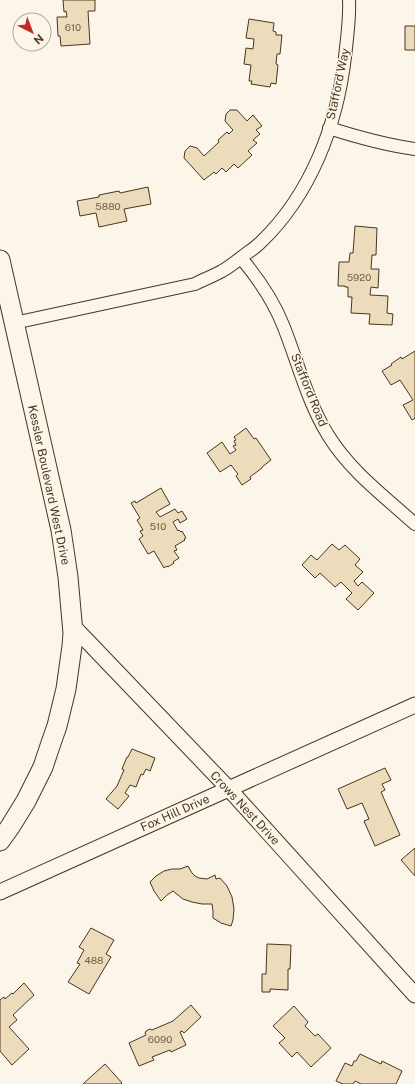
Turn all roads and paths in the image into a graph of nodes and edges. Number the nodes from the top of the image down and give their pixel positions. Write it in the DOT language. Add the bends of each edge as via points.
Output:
graph roads {
  1 [pos="349,0"];
  2 [pos="329,128"];
  3 [pos="415,149"];
  4 [pos="241,258"];
  5 [pos="0,260"];
  6 [pos="14,323"];
  7 [pos="415,524"];
  8 [pos="71,624"];
  9 [pos="415,705"];
  10 [pos="228,789"];
  11 [pos="0,841"];
  12 [pos="0,892"];
  13 [pos="415,995"];
  1 -- 2 [label="street, Stafford Way" via="344,65"];
  2 -- 3 [label="street, Stafford Way"];
  2 -- 4 [label="street" via="318,159 303,188 271,232"];
  4 -- 6 [label="street" via="222,272 195,284"];
  4 -- 7 [label="street, Stafford Road" via="264,290 283,324 313,406 328,435 343,457 361,476"];
  5 -- 6 [label="main road, Kessler Boulevard West Drive"];
  6 -- 8 [label="main road, Kessler Boulevard West Drive" via="61,530"];
  8 -- 10 [label="street, Crows Nest Drive"];
  8 -- 11 [label="main road, Kessler Boulevard West Drive" via="73,633 68,676 57,726 38,778"];
  9 -- 10 [label="street, Fox Hill Drive"];
  10 -- 12 [label="street, Fox Hill Drive"];
  10 -- 13 [label="street, Crows Nest Drive"];
}
